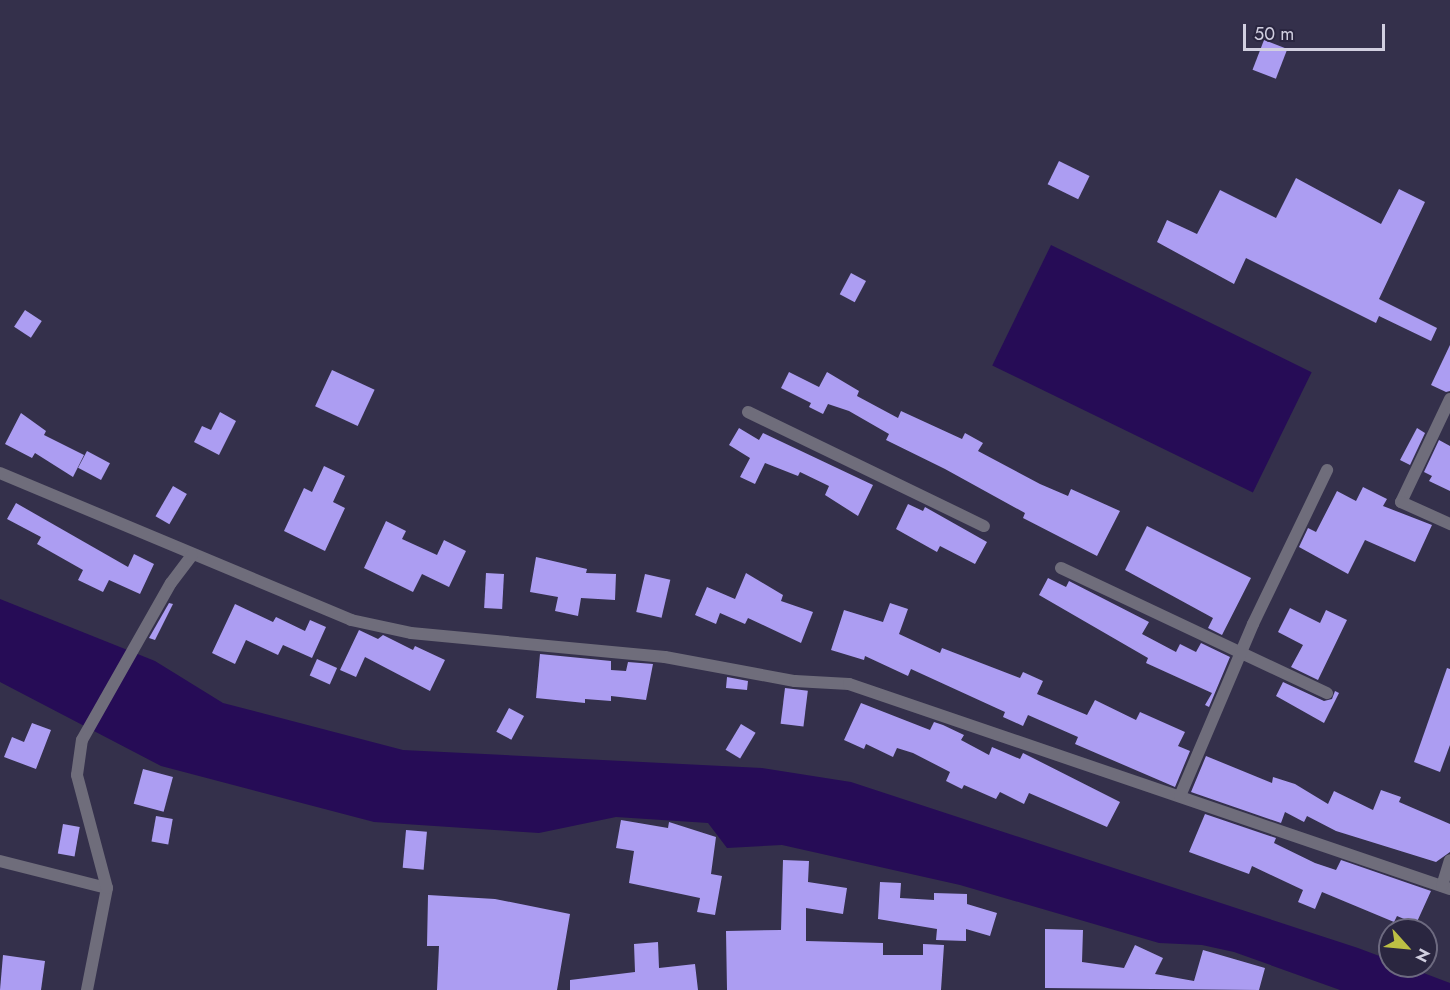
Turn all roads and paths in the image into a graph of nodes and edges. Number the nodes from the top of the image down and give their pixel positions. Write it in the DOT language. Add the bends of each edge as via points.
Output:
graph roads {
  1 [pos="1450,399"];
  2 [pos="748,412"];
  3 [pos="1327,470"];
  4 [pos="0,473"];
  5 [pos="1450,524"];
  6 [pos="984,526"];
  7 [pos="192,555"];
  8 [pos="1061,568"];
  9 [pos="1242,651"];
  10 [pos="1327,693"];
  11 [pos="1180,796"];
  12 [pos="1450,860"];
  13 [pos="0,861"];
  14 [pos="107,888"];
  15 [pos="1446,888"];
  16 [pos="87,990"];
  1 -- 5 [label="street" via="1401,502"];
  2 -- 6 [label="street"];
  3 -- 9 [label="street"];
  4 -- 7 [label="street"];
  7 -- 11 [label="street" via="351,620 411,633 665,657 795,681 849,684"];
  7 -- 14 [label="street" via="171,583 82,740 77,775"];
  8 -- 9 [label="street"];
  9 -- 10 [label="street"];
  9 -- 11 [label="street"];
  11 -- 15 [label="street"];
  12 -- 15 [label="street"];
  13 -- 14 [label="street"];
  14 -- 16 [label="street"];
}
